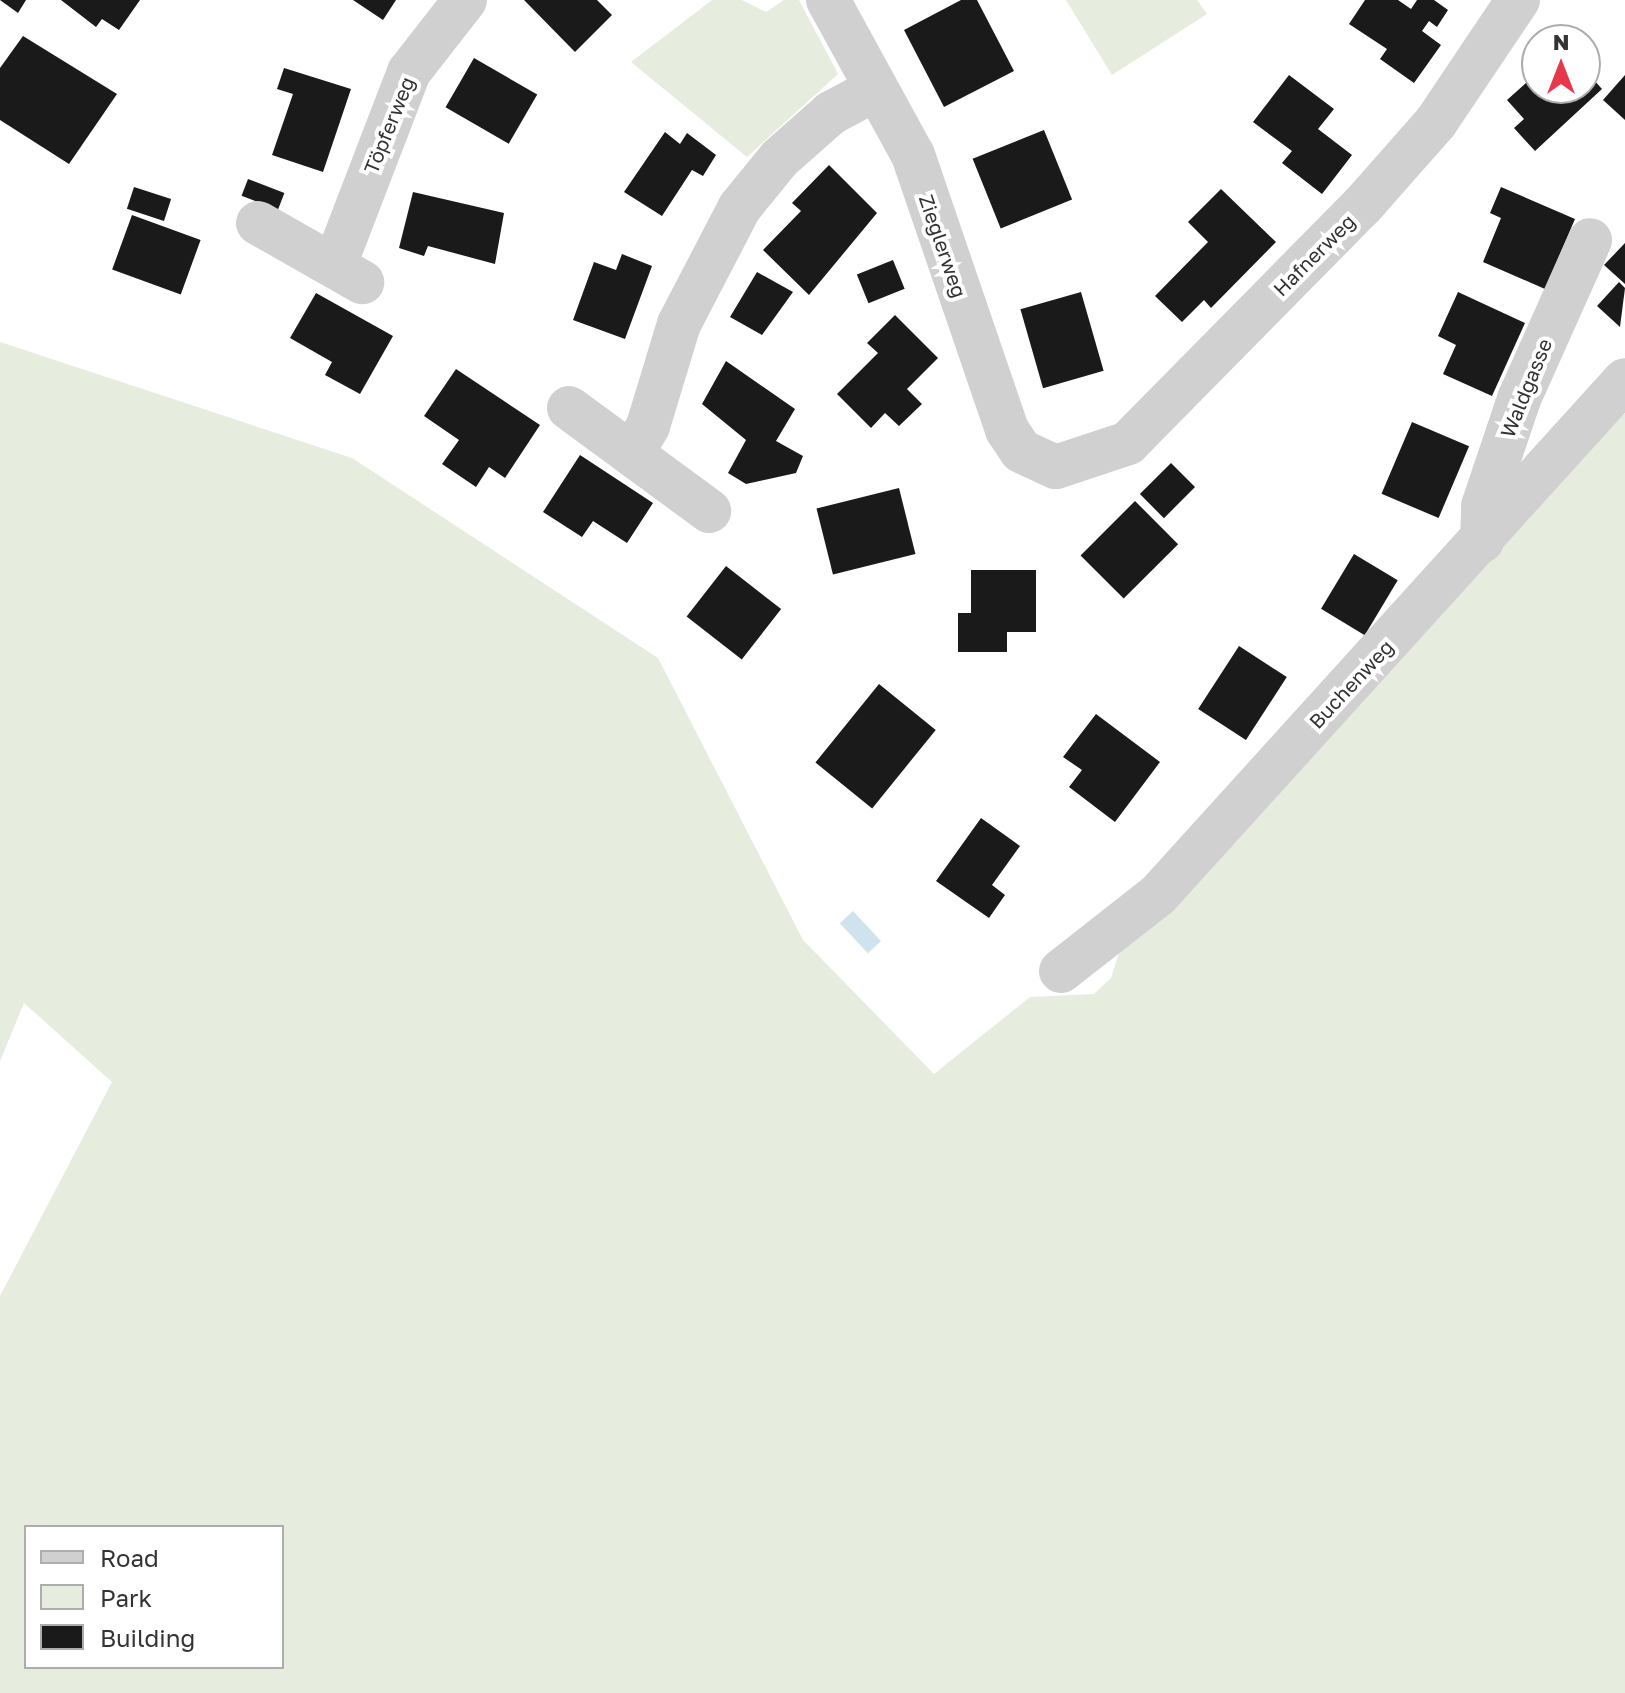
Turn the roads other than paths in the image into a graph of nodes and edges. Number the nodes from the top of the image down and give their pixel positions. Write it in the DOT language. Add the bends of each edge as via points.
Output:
graph roads {
  1 [pos="465,0"];
  2 [pos="828,0"];
  3 [pos="1518,0"];
  4 [pos="876,89"];
  5 [pos="258,223"];
  6 [pos="1590,240"];
  7 [pos="1625,380"];
  8 [pos="569,408"];
  9 [pos="632,453"];
  10 [pos="1069,464"];
  11 [pos="709,511"];
  12 [pos="1482,541"];
  13 [pos="1061,971"];
  1 -- 5 [label="street, Töpferweg" via="409,72 349,272"];
  2 -- 4 [label="street, Zieglerweg"];
  3 -- 10 [label="street, Hafnerweg" via="1436,122 1362,206 1128,443"];
  4 -- 9 [label="street" via="831,113 780,158 740,207 679,324 648,426"];
  4 -- 10 [label="street, Zieglerweg" via="913,155 1007,430 1021,451 1039,462"];
  6 -- 12 [label="street, Waldgasse" via="1519,399 1483,506"];
  7 -- 12 [label="street, Buchenweg"];
  8 -- 9 [label="street"];
  9 -- 11 [label="street"];
  12 -- 13 [label="street, Buchenweg" via="1158,895"];
}
